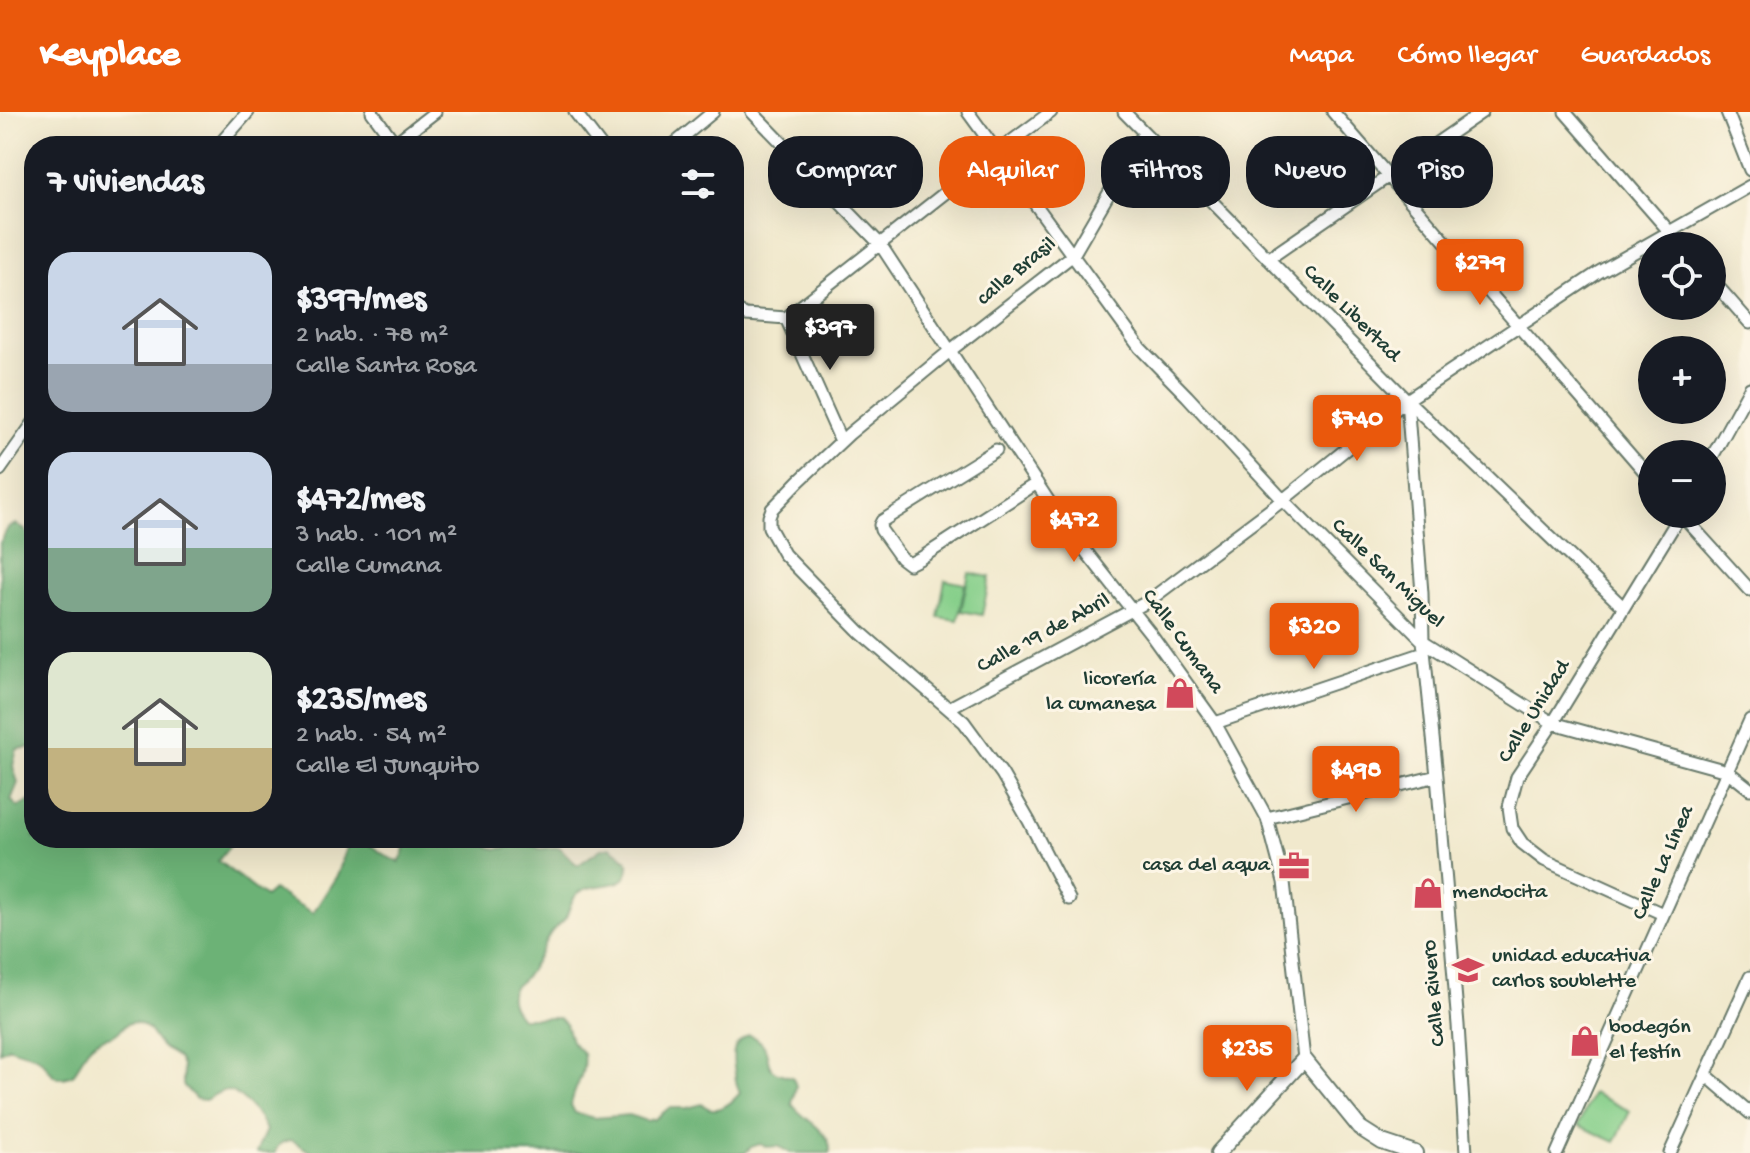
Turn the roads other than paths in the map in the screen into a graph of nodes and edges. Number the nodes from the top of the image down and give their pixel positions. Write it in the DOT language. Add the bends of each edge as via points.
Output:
graph roads {
  1 [pos="248,112"];
  2 [pos="372,112"];
  3 [pos="435,112"];
  4 [pos="575,112"];
  5 [pos="713,112"];
  6 [pos="752,112"];
  7 [pos="968,112"];
  8 [pos="1051,112"];
  9 [pos="1124,112"];
  10 [pos="1333,112"];
  11 [pos="1482,112"];
  12 [pos="1565,112"];
  13 [pos="1727,112"];
  14 [pos="1144,133"];
  15 [pos="227,136"];
  16 [pos="388,136"];
  17 [pos="405,136"];
  18 [pos="593,136"];
  19 [pos="684,136"];
  20 [pos="985,136"];
  21 [pos="1019,136"];
  22 [pos="1750,170"];
  23 [pos="1389,176"];
  24 [pos="1750,186"];
  25 [pos="939,198"];
  26 [pos="1038,208"];
  27 [pos="1669,232"];
  28 [pos="880,244"];
  29 [pos="1638,250"];
  30 [pos="1073,255"];
  31 [pos="1268,259"];
  32 [pos="1726,296"];
  33 [pos="744,314"];
  34 [pos="786,318"];
  35 [pos="1750,323"];
  36 [pos="1520,326"];
  37 [pos="951,350"];
  38 [pos="1750,388"];
  39 [pos="1407,400"];
  40 [pos="24,436"];
  41 [pos="1721,440"];
  42 [pos="841,441"];
  43 [pos="996,450"];
  44 [pos="1638,464"];
  45 [pos="0,470"];
  46 [pos="1037,483"];
  47 [pos="1283,500"];
  48 [pos="1672,528"];
  49 [pos="1694,528"];
  50 [pos="1750,590"];
  51 [pos="1623,607"];
  52 [pos="1132,609"];
  53 [pos="1423,647"];
  54 [pos="949,708"];
  55 [pos="1750,720"];
  56 [pos="1215,723"];
  57 [pos="1553,723"];
  58 [pos="1727,771"];
  59 [pos="1437,776"];
  60 [pos="1750,789"];
  61 [pos="1267,818"];
  62 [pos="1069,899"];
  63 [pos="1663,914"];
  64 [pos="1750,977"];
  65 [pos="1304,1059"];
  66 [pos="1706,1075"];
  67 [pos="1750,1113"];
  68 [pos="1671,1152"];
  69 [pos="1218,1153"];
  70 [pos="1415,1153"];
  71 [pos="1466,1153"];
  72 [pos="1557,1153"];
  1 -- 15 [label="street"];
  2 -- 16 [label="street"];
  3 -- 17 [label="street"];
  4 -- 18 [label="street"];
  5 -- 19 [label="street"];
  6 -- 28 [label="street, Calle Cumana"];
  7 -- 20 [label="street, Calle San Miguel"];
  8 -- 21 [label="street"];
  9 -- 14 [label="street, Calle Libertad"];
  10 -- 23 [label="street"];
  11 -- 23 [label="street"];
  12 -- 27 [label="street"];
  13 -- 22 [label="street"];
  14 -- 30 [label="street, calle Brasil"];
  14 -- 31 [label="street, Calle Libertad"];
  23 -- 31 [label="street"];
  23 -- 36 [label="street"];
  24 -- 27 [label="street, Calle 19 de Abril"];
  25 -- 28 [label="street"];
  26 -- 30 [label="street, Calle San Miguel"];
  28 -- 34 [label="street"];
  28 -- 37 [label="street, Calle Cumana"];
  29 -- 36 [label="street, Calle 19 de Abril"];
  30 -- 37 [label="street, calle Brasil"];
  30 -- 47 [label="street, Calle San Miguel" via="1140,348"];
  31 -- 39 [label="street, Calle Libertad"];
  32 -- 35 [label="street"];
  33 -- 34 [label="street"];
  34 -- 42 [label="street"];
  36 -- 39 [label="street, Calle 19 de Abril"];
  36 -- 44 [label="street"];
  37 -- 42 [label="street, calle Brasil"];
  37 -- 46 [label="street, Calle Cumana"];
  38 -- 41 [label="street"];
  39 -- 47 [label="street, Calle 19 de Abril"];
  39 -- 51 [label="street, Calle Libertad"];
  39 -- 53 [label="street, Calle Rivero"];
  40 -- 45 [label="street"];
  42 -- 54 [label="street, calle Brasil" via="772,509 769,527 784,554 860,632"];
  43 -- 46 [label="street" via="880,525 906,563"];
  46 -- 52 [label="street, Calle Cumana"];
  47 -- 52 [label="street, Calle 19 de Abril"];
  47 -- 53 [label="street, Calle San Miguel"];
  48 -- 51 [label="street, Calle Unidad"];
  49 -- 50 [label="street"];
  51 -- 57 [label="street, Calle Unidad"];
  52 -- 54 [label="street, Calle 19 de Abril"];
  52 -- 56 [label="street, Calle Cumana"];
  53 -- 56 [label="street"];
  53 -- 57 [label="street, Calle San Miguel"];
  53 -- 59 [label="street, Calle Rivero"];
  54 -- 62 [label="street, calle Brasil" via="1002,774"];
  55 -- 58 [label="street, Calle La Línea"];
  56 -- 61 [label="street, Calle Cumana"];
  57 -- 58 [label="street, Calle San Miguel"];
  57 -- 63 [label="street, Calle Unidad" via="1517,777 1509,807 1512,828 1544,860"];
  58 -- 60 [label="street, Calle San Miguel"];
  58 -- 63 [label="street, Calle La Línea"];
  59 -- 61 [label="street"];
  59 -- 71 [label="street, Calle Rivero"];
  61 -- 65 [label="street, Calle Cumana" via="1284,882"];
  63 -- 72 [label="street, Calle La Línea"];
  64 -- 66 [label="street"];
  65 -- 69 [label="street"];
  65 -- 70 [label="street" via="1360,1128"];
  66 -- 67 [label="street"];
  66 -- 68 [label="street"];
}
